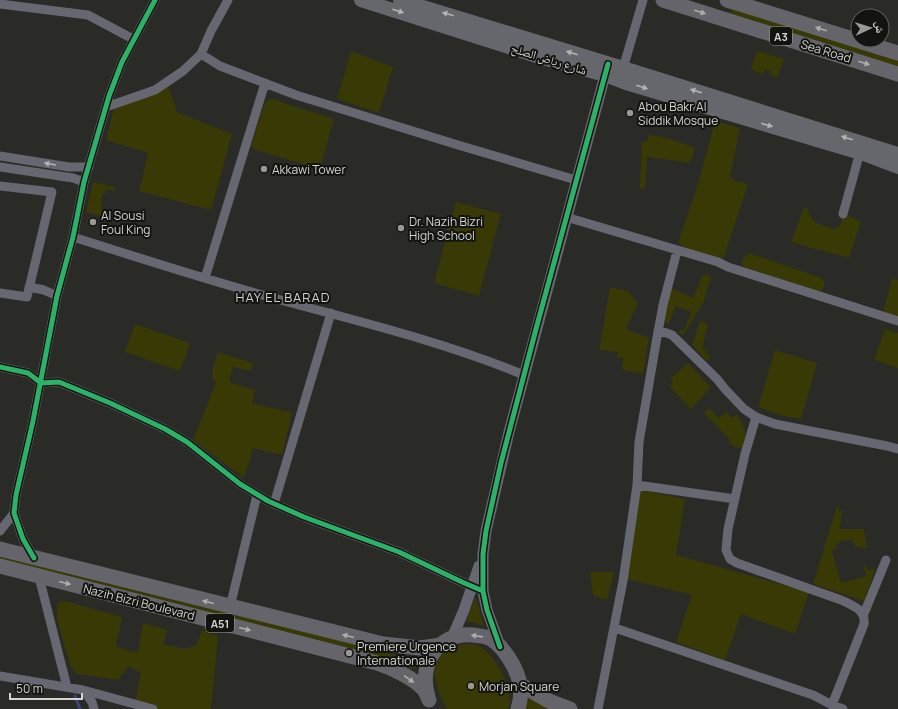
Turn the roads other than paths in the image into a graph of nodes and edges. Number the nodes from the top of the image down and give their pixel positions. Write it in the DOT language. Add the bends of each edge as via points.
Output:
graph roads {
  1 [pos="155,0"];
  2 [pos="228,0"];
  3 [pos="361,0"];
  4 [pos="400,0"];
  5 [pos="643,0"];
  6 [pos="663,0"];
  7 [pos="729,0"];
  8 [pos="0,4"];
  9 [pos="0,9"];
  10 [pos="97,20"];
  11 [pos="724,20"];
  12 [pos="133,39"];
  13 [pos="898,53"];
  14 [pos="201,54"];
  15 [pos="607,70"];
  16 [pos="621,74"];
  17 [pos="898,74"];
  18 [pos="264,83"];
  19 [pos="106,107"];
  20 [pos="860,152"];
  21 [pos="898,154"];
  22 [pos="0,156"];
  23 [pos="0,167"];
  24 [pos="89,167"];
  25 [pos="898,167"];
  26 [pos="576,180"];
  27 [pos="84,182"];
  28 [pos="0,186"];
  29 [pos="842,214"];
  30 [pos="566,217"];
  31 [pos="73,237"];
  32 [pos="677,251"];
  33 [pos="205,278"];
  34 [pos="29,287"];
  35 [pos="0,293"];
  36 [pos="57,296"];
  37 [pos="331,313"];
  38 [pos="898,321"];
  39 [pos="658,330"];
  40 [pos="0,367"];
  41 [pos="524,375"];
  42 [pos="41,383"];
  43 [pos="756,417"];
  44 [pos="898,450"];
  45 [pos="638,485"];
  46 [pos="257,496"];
  47 [pos="735,499"];
  48 [pos="274,504"];
  49 [pos="14,513"];
  50 [pos="0,531"];
  51 [pos="0,549"];
  52 [pos="34,558"];
  53 [pos="886,560"];
  54 [pos="0,566"];
  55 [pos="39,577"];
  56 [pos="477,589"];
  57 [pos="230,607"];
  58 [pos="864,616"];
  59 [pos="614,628"];
  60 [pos="446,641"];
  61 [pos="500,647"];
  62 [pos="0,676"];
  63 [pos="521,685"];
  64 [pos="67,687"];
  65 [pos="83,690"];
  66 [pos="431,705"];
  67 [pos="832,705"];
  68 [pos="94,709"];
  69 [pos="153,709"];
  70 [pos="518,709"];
  71 [pos="570,709"];
  72 [pos="598,709"];
  73 [pos="843,709"];
  1 -- 12 [label="street"];
  2 -- 14 [label="street"];
  3 -- 15 [label="main road, شارع رياض الصلح, one-way" via="543,58"];
  15 -- 4 [label="main road, شارع رياض الصلح, one-way"];
  5 -- 16 [label="street"];
  6 -- 11 [label="highway, Sea Road / A3, one-way"];
  7 -- 11 [label="highway"];
  13 -- 7 [label="highway, Sea Road / A3, one-way"];
  8 -- 10 [label="street" via="88,15"];
  9 -- 10 [label="street"];
  10 -- 12 [label="street"];
  11 -- 17 [label="highway, Sea Road / A3, one-way"];
  12 -- 19 [label="street"];
  14 -- 18 [label="street" via="214,63"];
  14 -- 19 [label="street" via="163,85"];
  15 -- 16 [label="main road, شارع رياض الصلح"];
  15 -- 26 [label="street"];
  16 -- 20 [label="main road, شارع رياض الصلح, one-way"];
  21 -- 16 [label="main road, شارع رياض الصلح, one-way"];
  18 -- 26 [label="street"];
  18 -- 33 [label="street"];
  19 -- 24 [label="street"];
  20 -- 25 [label="main road, شارع رياض الصلح"];
  20 -- 29 [label="street"];
  24 -- 22 [label="street, one-way" via="69,167"];
  23 -- 27 [label="street" via="74,178"];
  24 -- 27 [label="street"];
  26 -- 30 [label="street"];
  27 -- 31 [label="street"];
  28 -- 34 [label="street" via="52,192"];
  30 -- 32 [label="street"];
  30 -- 41 [label="street"];
  31 -- 33 [label="street"];
  31 -- 36 [label="street"];
  32 -- 38 [label="street"];
  32 -- 39 [label="street"];
  33 -- 37 [label="street"];
  34 -- 35 [label="street" via="27,297"];
  34 -- 36 [label="street"];
  36 -- 42 [label="street"];
  37 -- 41 [label="street" via="463,352"];
  37 -- 48 [label="street"];
  39 -- 43 [label="street" via="672,335 744,409"];
  39 -- 45 [label="street" via="639,442"];
  40 -- 42 [label="street" via="28,373"];
  41 -- 56 [label="street" via="494,493"];
  42 -- 46 [label="street" via="59,382 165,429 187,442"];
  42 -- 49 [label="street"];
  43 -- 44 [label="street" via="767,422"];
  43 -- 47 [label="street"];
  45 -- 47 [label="street"];
  45 -- 59 [label="street"];
  46 -- 48 [label="street"];
  46 -- 57 [label="street"];
  47 -- 58 [label="street" via="726,546 730,559 841,600 858,608"];
  48 -- 56 [label="street" via="399,552"];
  49 -- 50 [label="street"];
  49 -- 52 [label="street" via="23,539"];
  51 -- 52 [label="highway, Nazih Bizri Boulevard / A51"];
  57 -- 52 [label="highway, Nazih Bizri Boulevard / A51, one-way"];
  53 -- 58 [label="street"];
  54 -- 55 [label="highway, Nazih Bizri Boulevard / A51"];
  55 -- 64 [label="street"];
  55 -- 66 [label="highway, Nazih Bizri Boulevard / A51, one-way" via="377,663 399,672 425,691"];
  56 -- 60 [label="street"];
  56 -- 61 [label="street"];
  60 -- 57 [label="highway, Nazih Bizri Boulevard / A51, one-way" via="420,648 383,644"];
  58 -- 67 [label="street" via="862,631"];
  59 -- 67 [label="street" via="813,695"];
  59 -- 72 [label="street"];
  61 -- 60 [label="highway, A51, one-way" via="481,636 464,635"];
  60 -- 66 [label="highway, A51" via="429,659 426,668 426,692"];
  61 -- 63 [label="highway, A51" via="517,672"];
  62 -- 64 [label="street"];
  63 -- 70 [label="highway, A51"];
  63 -- 71 [label="highway" via="549,701"];
  64 -- 65 [label="street"];
  65 -- 68 [label="street"];
  65 -- 69 [label="street"];
  67 -- 73 [label="street"];
}
